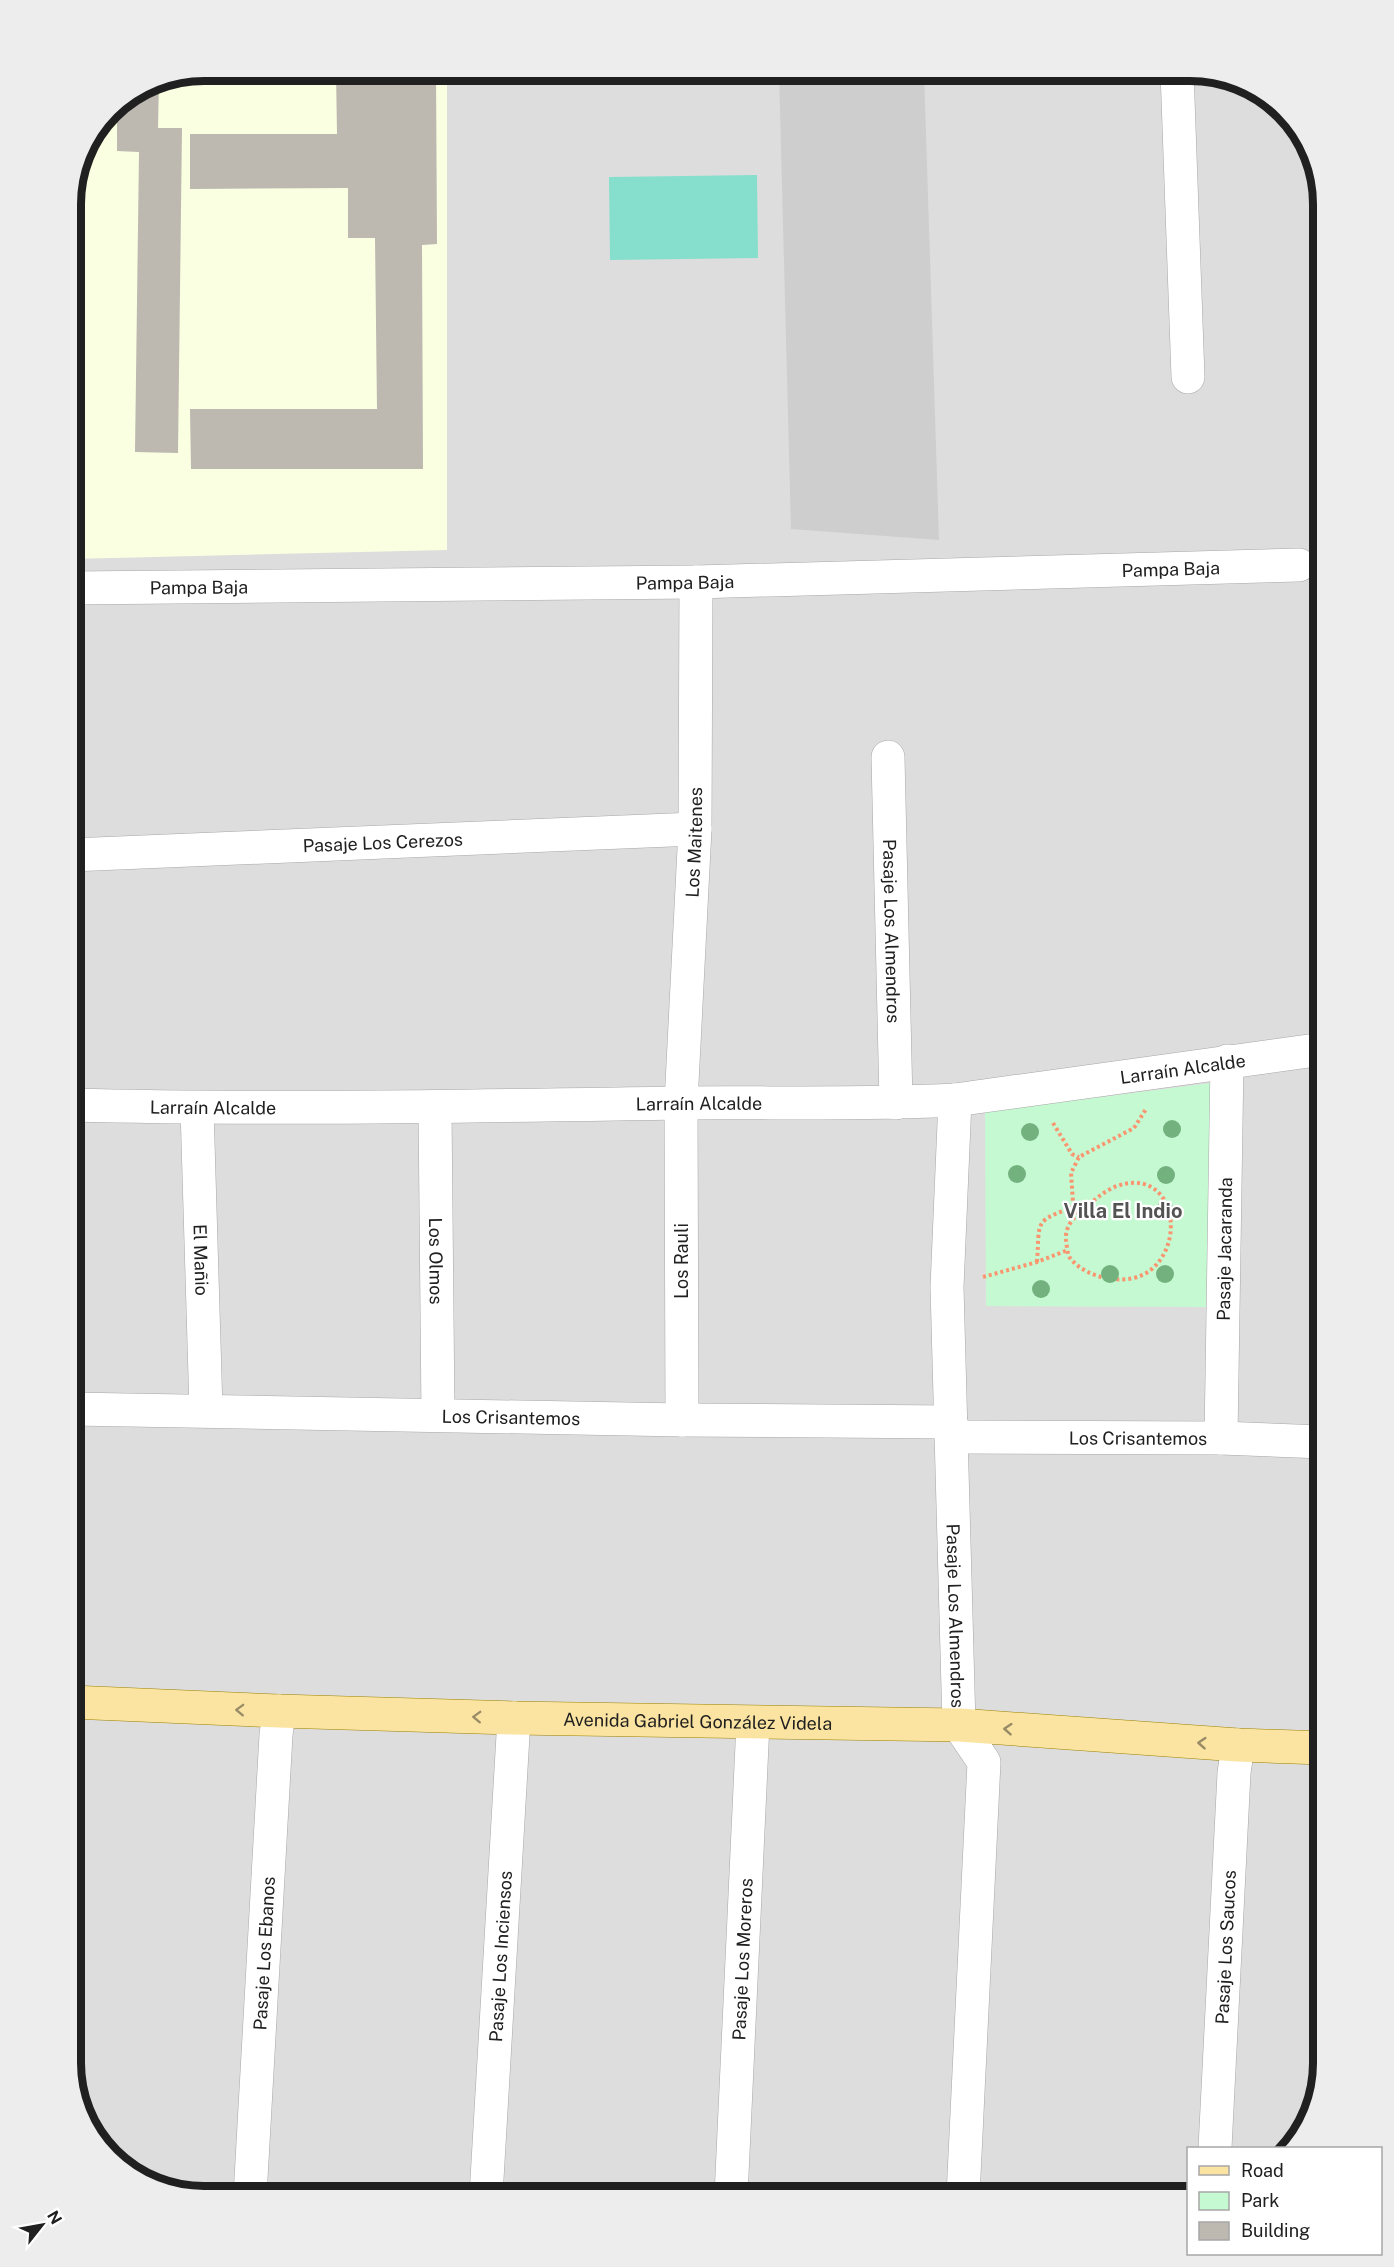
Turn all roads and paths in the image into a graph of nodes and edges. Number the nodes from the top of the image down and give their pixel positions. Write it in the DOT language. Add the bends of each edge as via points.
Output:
graph roads {
  1 [pos="1177,81"];
  2 [pos="1188,377"];
  3 [pos="1299,565"];
  4 [pos="696,582"];
  5 [pos="81,588"];
  6 [pos="888,758"];
  7 [pos="695,829"];
  8 [pos="81,855"];
  9 [pos="1313,1050"];
  10 [pos="1227,1061"];
  11 [pos="1162,1070"];
  12 [pos="955,1100"];
  13 [pos="681,1103"];
  14 [pos="896,1103"];
  15 [pos="81,1105"];
  16 [pos="197,1108"];
  17 [pos="435,1108"];
  18 [pos="1076,1206"];
  19 [pos="1079,1213"];
  20 [pos="1068,1250"];
  21 [pos="1037,1262"];
  22 [pos="947,1287"];
  23 [pos="81,1409"];
  24 [pos="206,1410"];
  25 [pos="438,1415"];
  26 [pos="682,1420"];
  27 [pos="951,1429"];
  28 [pos="1221,1438"];
  29 [pos="1313,1442"];
  30 [pos="81,1702"];
  31 [pos="279,1711"];
  32 [pos="514,1718"];
  33 [pos="753,1723"];
  34 [pos="959,1725"];
  35 [pos="1238,1745"];
  36 [pos="1313,1748"];
  37 [pos="1215,2147"];
  38 [pos="251,2186"];
  39 [pos="487,2186"];
  40 [pos="731,2186"];
  41 [pos="963,2186"];
  1 -- 2 [label="street"];
  3 -- 4 [label="street, Pampa Baja"];
  4 -- 5 [label="street, Pampa Baja"];
  4 -- 7 [label="street, Los Maitenes"];
  6 -- 14 [label="street, Pasaje Los Almendros"];
  7 -- 8 [label="street, Pasaje Los Cerezos"];
  7 -- 13 [label="street, Los Maitenes"];
  9 -- 10 [label="street, Larraín Alcalde"];
  10 -- 11 [label="street, Larraín Alcalde"];
  10 -- 28 [label="street, Pasaje Jacaranda"];
  11 -- 12 [label="street, Larraín Alcalde"];
  11 -- 18 [label="path" via="1134,1128 1079,1158 1071,1173"];
  12 -- 14 [label="street, Larraín Alcalde"];
  12 -- 22 [label="street, Pasaje Los Almendros"];
  13 -- 14 [label="street, Larraín Alcalde"];
  13 -- 17 [label="street, Larraín Alcalde"];
  13 -- 26 [label="street, Los Rauli"];
  15 -- 16 [label="street, Larraín Alcalde"];
  16 -- 17 [label="street, Larraín Alcalde"];
  16 -- 24 [label="street, El Mañio"];
  17 -- 25 [label="street, Los Olmos"];
  18 -- 19 [label="path"];
  18 -- 21 [label="path" via="1046,1217 1040,1224"];
  19 -- 20 [label="path" via="1072,1218 1066,1233"];
  19 -- 20 [label="path" via="1116,1186 1137,1183 1156,1189 1165,1198 1171,1219 1168,1242 1153,1268 1138,1277 1102,1277 1080,1267"];
  20 -- 21 [label="path"];
  21 -- 22 [label="path"];
  22 -- 27 [label="street, Pasaje Los Almendros"];
  23 -- 24 [label="street, Los Crisantemos"];
  24 -- 25 [label="street, Los Crisantemos"];
  25 -- 26 [label="street, Los Crisantemos"];
  26 -- 27 [label="street, Los Crisantemos"];
  27 -- 28 [label="street, Los Crisantemos"];
  27 -- 34 [label="street, Pasaje Los Almendros"];
  28 -- 29 [label="street, Los Crisantemos"];
  31 -- 30 [label="main road, Avenida Gabriel González Videla, one-way"];
  32 -- 31 [label="main road, Avenida Gabriel González Videla, one-way"];
  31 -- 38 [label="street, Pasaje Los Ebanos"];
  32 -- 33 [label="main road, Avenida Gabriel González Videla"];
  32 -- 39 [label="street, Pasaje Los Inciensos"];
  33 -- 34 [label="main road, Avenida Gabriel González Videla"];
  33 -- 40 [label="street, Pasaje Los Moreros"];
  35 -- 34 [label="main road, Avenida Gabriel González Videla, one-way"];
  34 -- 41 [label="street, Pasaje Los Almendros" via="984,1762"];
  35 -- 36 [label="main road, Avenida Gabriel González Videla"];
  35 -- 37 [label="street, Pasaje Los Saucos"];
}
